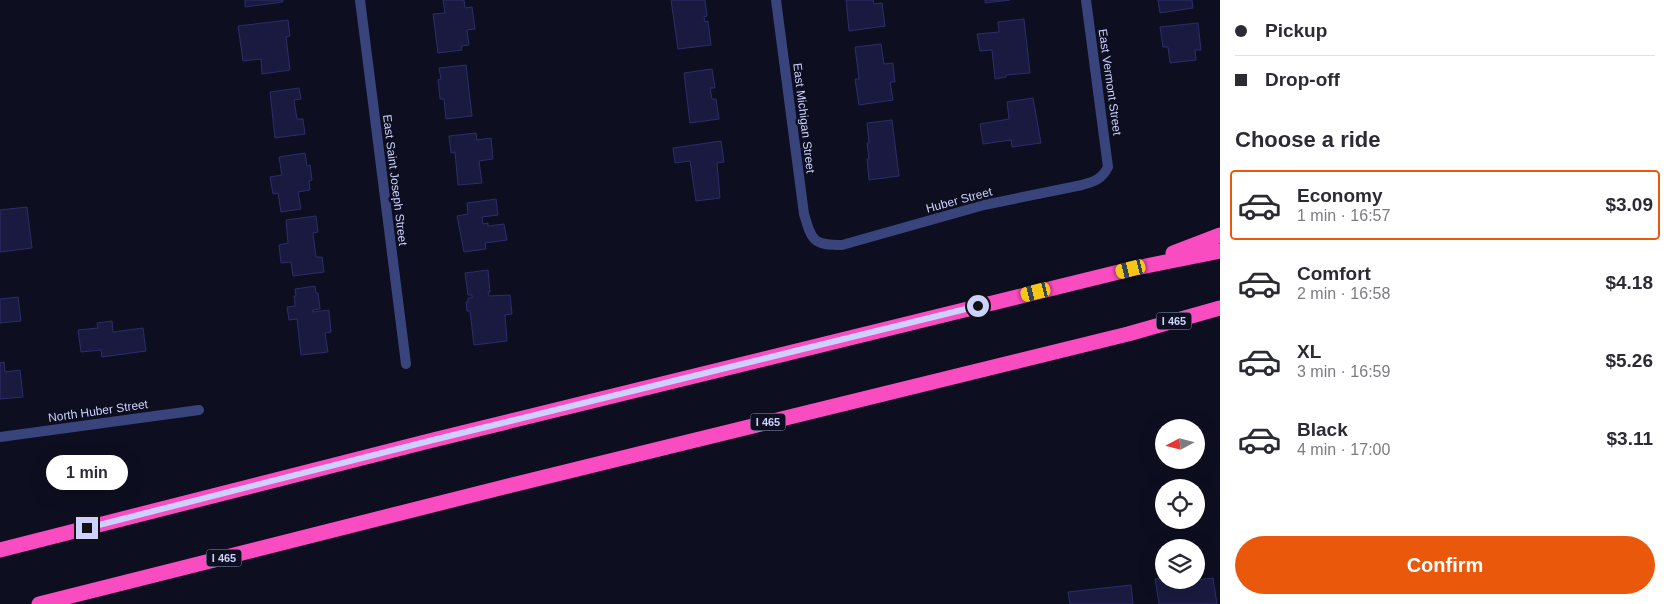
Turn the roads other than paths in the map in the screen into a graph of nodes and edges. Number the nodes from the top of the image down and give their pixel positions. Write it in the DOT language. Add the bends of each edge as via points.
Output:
graph roads {
  1 [pos="360,0"];
  2 [pos="776,0"];
  3 [pos="1086,0"];
  4 [pos="1108,166"];
  5 [pos="1220,236"];
  6 [pos="813,237"];
  7 [pos="1220,251"];
  8 [pos="1131,269"];
  9 [pos="1220,308"];
  10 [pos="1220,319"];
  11 [pos="1128,334"];
  12 [pos="406,364"];
  13 [pos="199,410"];
  14 [pos="0,437"];
  15 [pos="0,550"];
  16 [pos="39,604"];
  1 -- 12 [label="street, East Saint Joseph Street"];
  2 -- 6 [label="street, East Michigan Street" via="804,214"];
  3 -- 4 [label="street, East Vermont Street"];
  4 -- 6 [label="street, Huber Street" via="1098,180 1082,185 984,205 842,244 823,245"];
  5 -- 8 [label="highway"];
  7 -- 8 [label="highway"];
  8 -- 15 [label="highway"];
  9 -- 11 [label="highway, I 465"];
  10 -- 11 [label="highway"];
  11 -- 16 [label="highway, I 465"];
  13 -- 14 [label="street, North Huber Street"];
}
